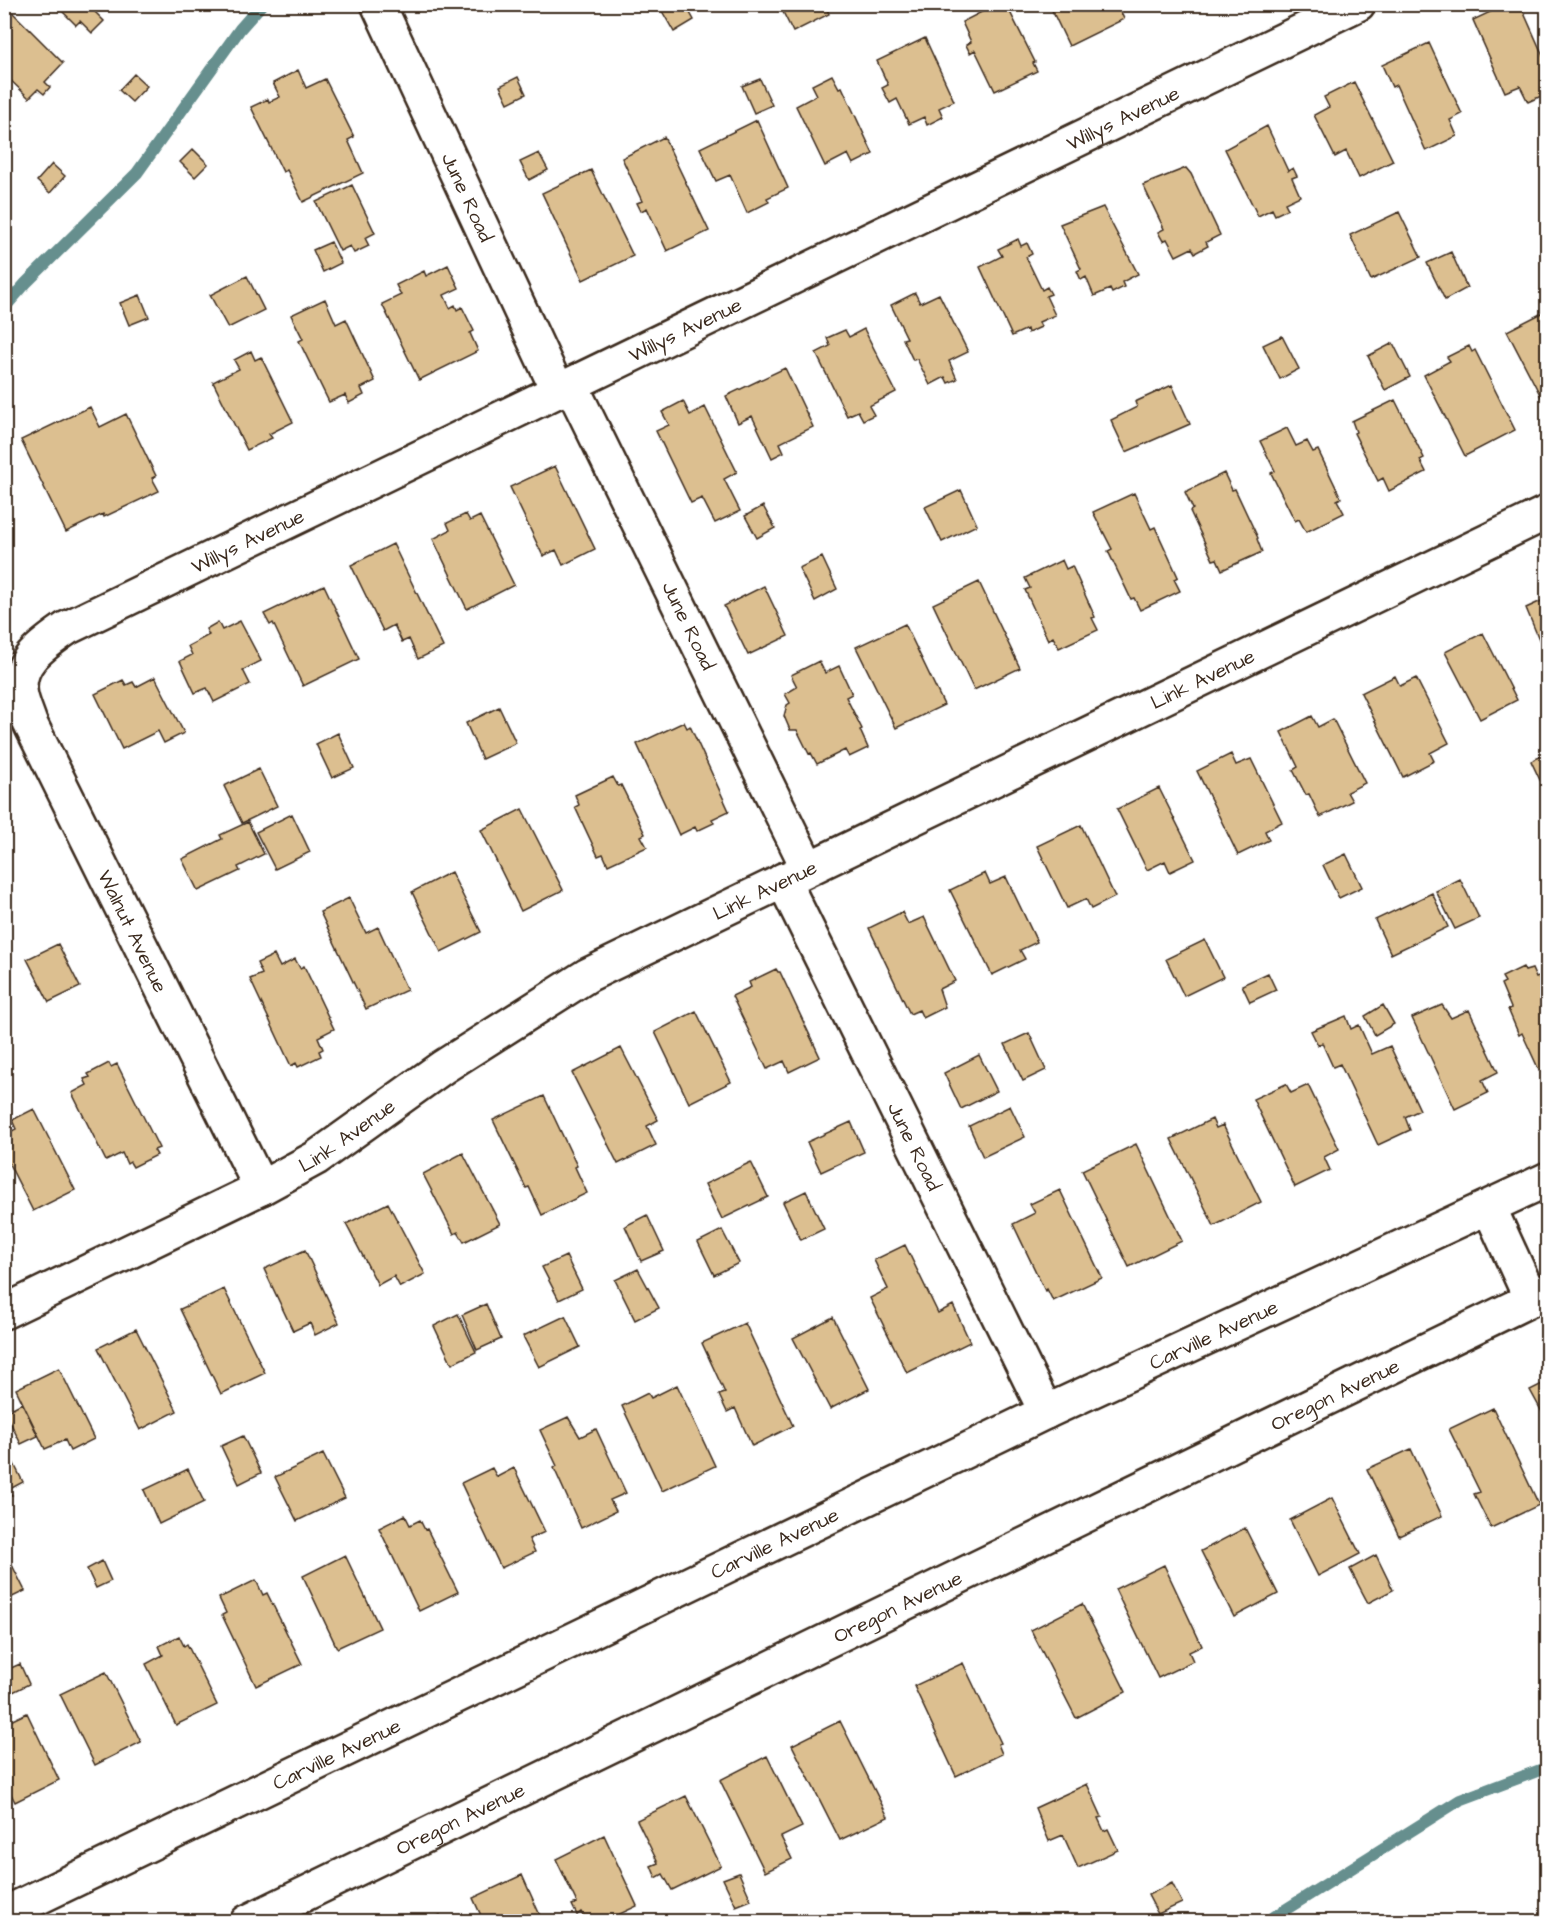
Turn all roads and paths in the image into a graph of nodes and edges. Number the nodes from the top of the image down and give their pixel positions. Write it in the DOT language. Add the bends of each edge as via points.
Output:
graph roads {
  1 [pos="378,4"];
  2 [pos="1358,4"];
  3 [pos="564,388"];
  4 [pos="1548,512"];
  5 [pos="22,669"];
  6 [pos="795,874"];
  7 [pos="1548,1179"];
  8 [pos="261,1188"];
  9 [pos="1489,1207"];
  10 [pos="1539,1295"];
  11 [pos="4,1312"];
  12 [pos="1046,1412"];
  13 [pos="4,1914"];
  14 [pos="247,1922"];
  1 -- 3 [label="street, June Road"];
  2 -- 3 [label="street, Willys Avenue"];
  3 -- 5 [label="street, Willys Avenue" via="67,628 38,649"];
  3 -- 6 [label="street, June Road"];
  4 -- 6 [label="street, Link Avenue"];
  5 -- 8 [label="street, Walnut Avenue" via="20,694 30,723"];
  6 -- 8 [label="street, Link Avenue" via="588,975 444,1067 316,1158"];
  6 -- 12 [label="street, June Road"];
  7 -- 9 [label="street, Carville Avenue"];
  8 -- 11 [label="street, Link Avenue"];
  9 -- 10 [label="street"];
  9 -- 12 [label="street, Carville Avenue"];
  10 -- 14 [label="street, Oregon Avenue"];
  12 -- 13 [label="street, Carville Avenue"];
}
